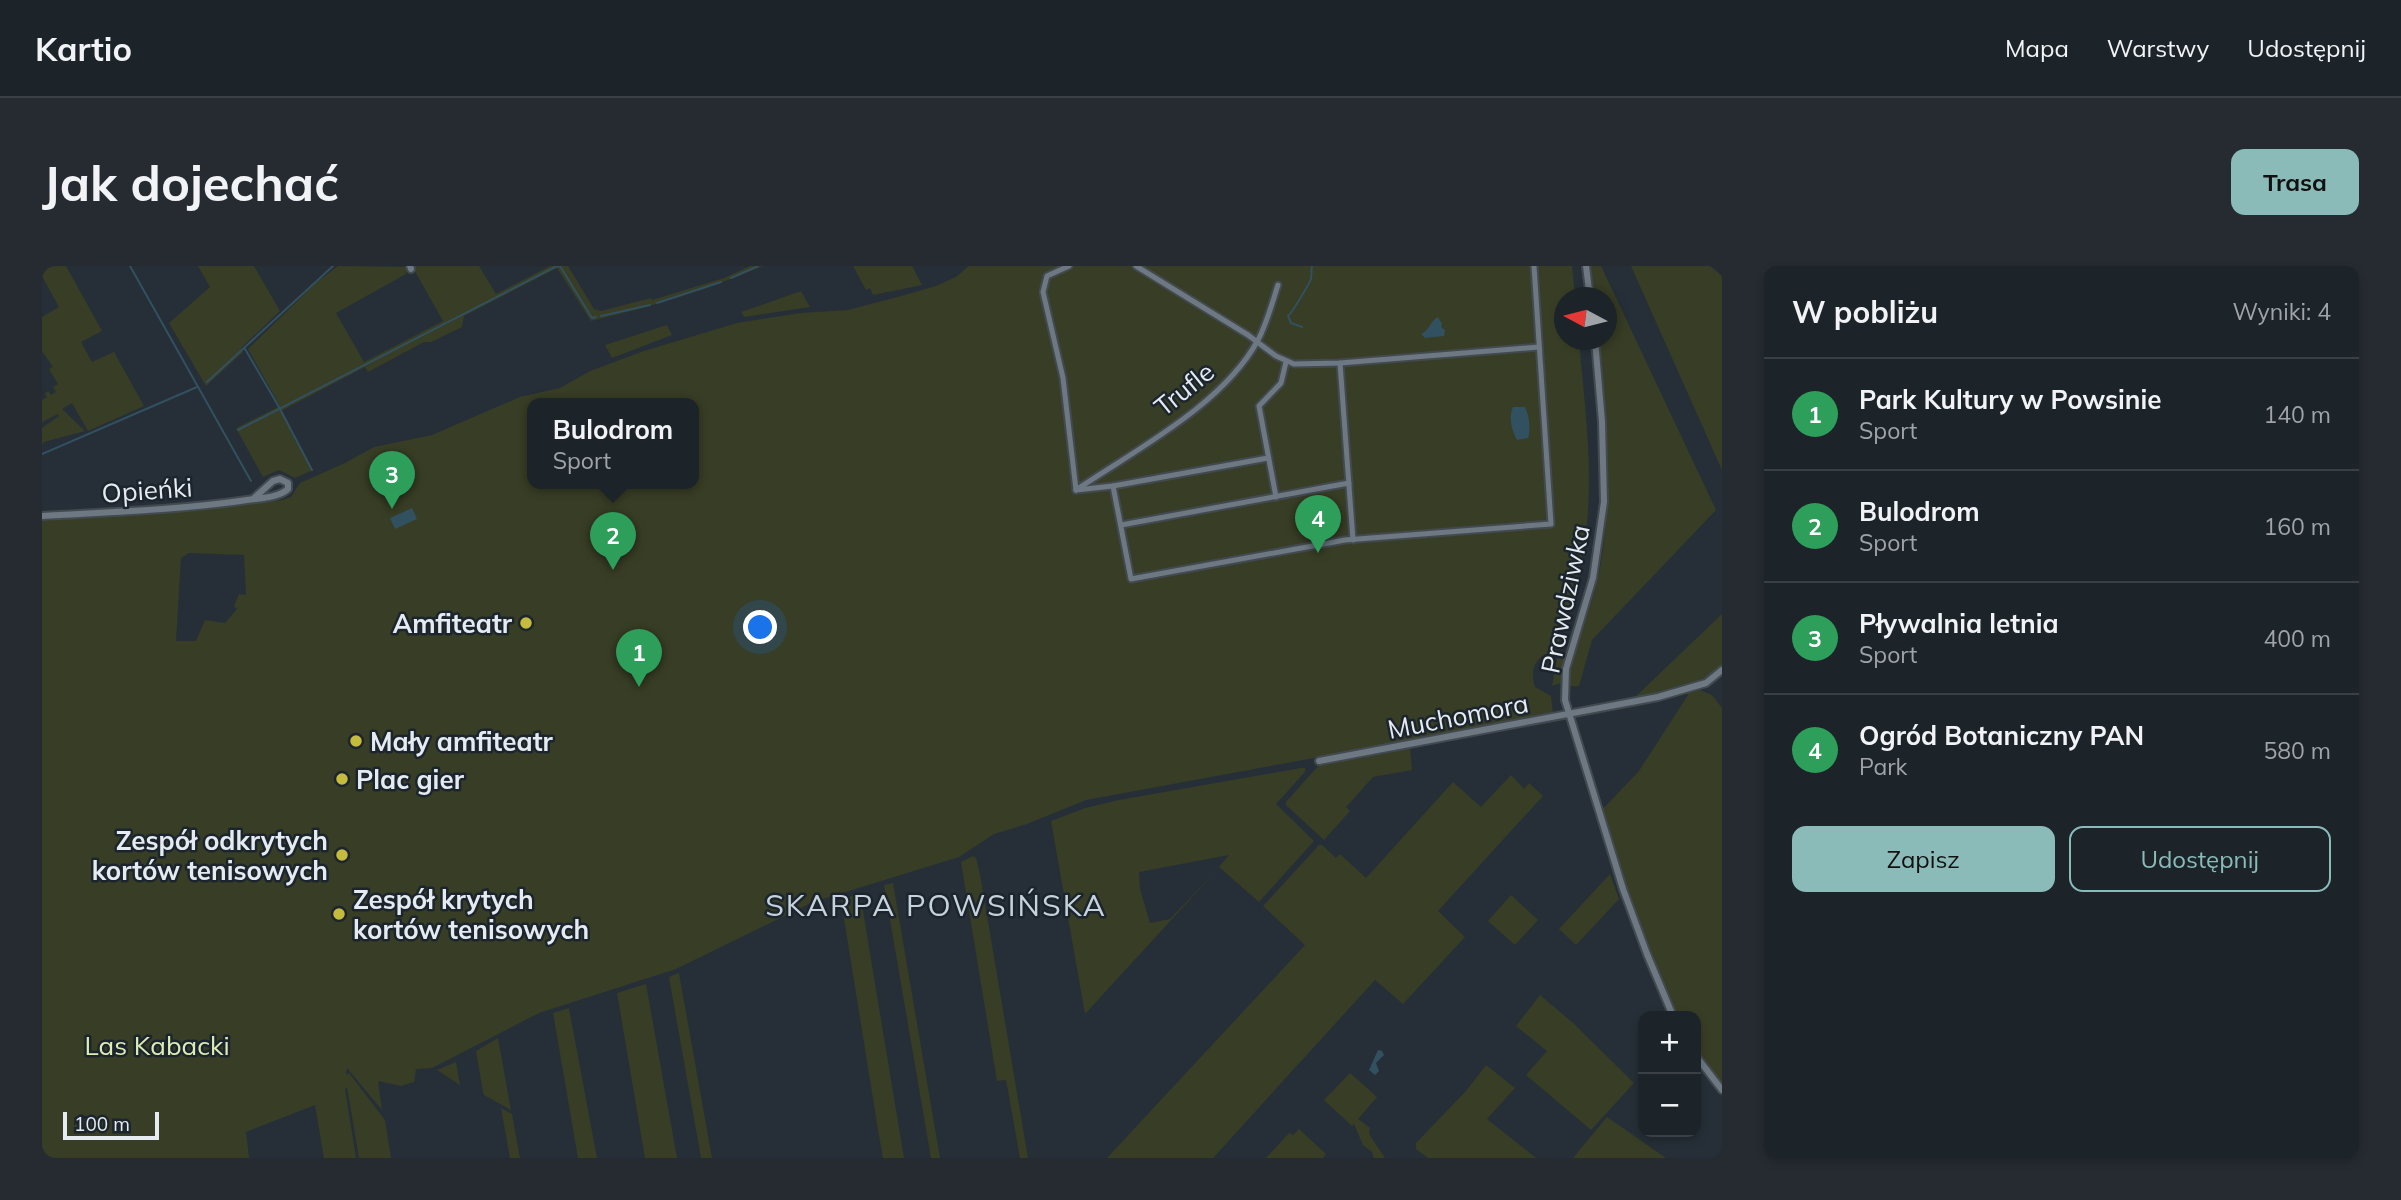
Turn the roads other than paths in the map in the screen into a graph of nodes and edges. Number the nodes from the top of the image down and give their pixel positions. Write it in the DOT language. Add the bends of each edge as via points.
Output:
graph roads {
  1 [pos="1069,266"];
  2 [pos="1136,266"];
  3 [pos="1534,266"];
  4 [pos="1586,266"];
  5 [pos="1278,285"];
  6 [pos="1589,287"];
  7 [pos="1257,343"];
  8 [pos="1539,347"];
  9 [pos="1596,350"];
  10 [pos="1286,362"];
  11 [pos="1340,363"];
  12 [pos="1268,458"];
  13 [pos="1349,483"];
  14 [pos="1113,486"];
  15 [pos="1076,490"];
  16 [pos="1276,497"];
  17 [pos="253,499"];
  18 [pos="42,516"];
  19 [pos="1121,525"];
  20 [pos="1353,540"];
  21 [pos="1722,670"];
  22 [pos="1568,715"];
  23 [pos="1319,761"];
  24 [pos="1671,1011"];
  25 [pos="1701,1063"];
  26 [pos="1722,1090"];
  1 -- 15 [label="street" via="1047,276 1043,292 1063,378"];
  2 -- 7 [label="street"];
  3 -- 8 [label="street"];
  4 -- 6 [label="street"];
  5 -- 7 [label="street, Trufle"];
  7 -- 10 [label="street"];
  7 -- 15 [label="street, Trufle" via="1202,406"];
  8 -- 11 [label="street"];
  8 -- 20 [label="street" via="1551,524"];
  9 -- 22 [label="street, Prawdziwka" via="1604,502 1593,578 1566,669"];
  10 -- 11 [label="street"];
  10 -- 12 [label="street" via="1281,383 1259,406"];
  11 -- 13 [label="street"];
  12 -- 14 [label="street"];
  12 -- 16 [label="street"];
  13 -- 16 [label="street"];
  13 -- 20 [label="street"];
  14 -- 15 [label="street"];
  14 -- 19 [label="street"];
  16 -- 19 [label="street"];
  17 -- 17 [label="street, Opieńki" via="282,494 288,484 273,481"];
  17 -- 18 [label="street, Opieńki"];
  19 -- 20 [label="street" via="1131,579"];
  21 -- 22 [label="street, Muchomora" via="1706,683"];
  22 -- 23 [label="street, Muchomora"];
  22 -- 24 [label="street, Prawdziwka" via="1623,889"];
  25 -- 26 [label="street"];
}
